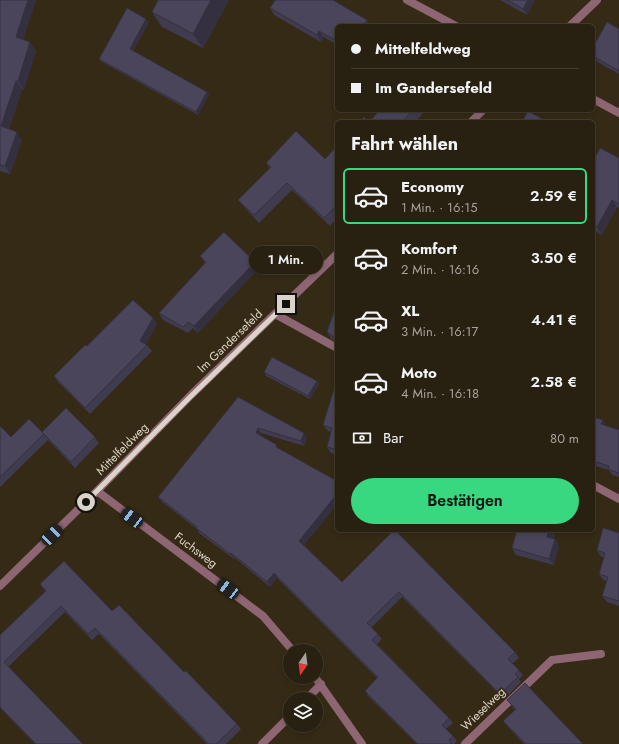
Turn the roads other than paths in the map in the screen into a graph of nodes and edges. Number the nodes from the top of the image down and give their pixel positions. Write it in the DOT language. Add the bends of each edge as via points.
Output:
graph roads {
  1 [pos="407,0"];
  2 [pos="597,0"];
  3 [pos="452,24"];
  4 [pos="572,24"];
  5 [pos="595,100"];
  6 [pos="481,112"];
  7 [pos="619,113"];
  8 [pos="473,120"];
  9 [pos="335,256"];
  10 [pos="276,314"];
  11 [pos="335,347"];
  12 [pos="191,395"];
  13 [pos="595,486"];
  14 [pos="97,491"];
  15 [pos="619,499"];
  16 [pos="0,586"];
  17 [pos="287,644"];
  18 [pos="601,654"];
  19 [pos="322,684"];
  20 [pos="314,692"];
  21 [pos="283,723"];
  22 [pos="262,744"];
  23 [pos="362,744"];
  24 [pos="465,744"];
  1 -- 3 [label="street"];
  2 -- 4 [label="street"];
  5 -- 7 [label="street"];
  6 -- 8 [label="street"];
  9 -- 10 [label="street, Im Gandersefeld"];
  10 -- 11 [label="street"];
  10 -- 12 [label="street, Im Gandersefeld"];
  12 -- 14 [label="street, Mittelfeldweg"];
  13 -- 15 [label="street"];
  14 -- 16 [label="street, Mittelfeldweg"];
  14 -- 17 [label="street, Fuchsweg" via="263,616"];
  18 -- 24 [label="street, Wieselweg" via="552,660"];
  19 -- 20 [label="street"];
  19 -- 23 [label="street"];
  21 -- 22 [label="street"];
}
